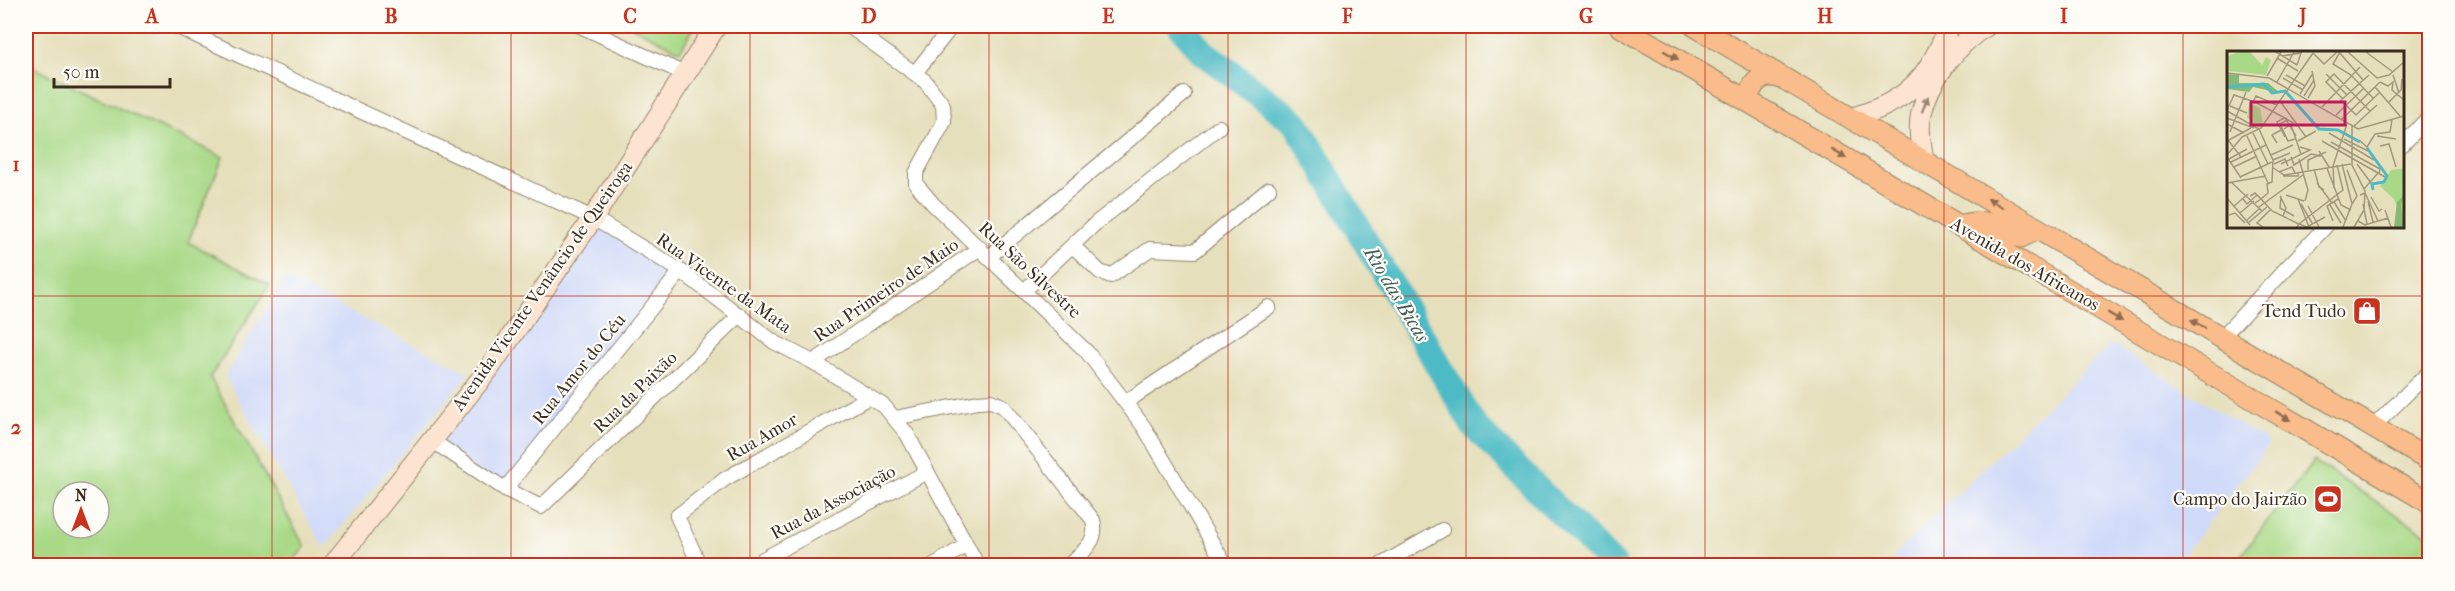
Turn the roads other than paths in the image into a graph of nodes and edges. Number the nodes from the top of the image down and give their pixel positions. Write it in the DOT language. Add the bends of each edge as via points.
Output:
graph roads {
  1 [pos="175,26"];
  2 [pos="580,26"];
  3 [pos="717,26"];
  4 [pos="849,26"];
  5 [pos="952,26"];
  6 [pos="1620,26"];
  7 [pos="1695,26"];
  8 [pos="1949,26"];
  9 [pos="1986,26"];
  10 [pos="915,73"];
  11 [pos="685,74"];
  12 [pos="1788,80"];
  13 [pos="1184,94"];
  14 [pos="1747,100"];
  15 [pos="2430,117"];
  16 [pos="1851,118"];
  17 [pos="1219,127"];
  18 [pos="2404,144"];
  19 [pos="1924,161"];
  20 [pos="1269,189"];
  21 [pos="593,218"];
  22 [pos="1960,226"];
  23 [pos="2033,226"];
  24 [pos="2324,228"];
  25 [pos="1072,246"];
  26 [pos="985,252"];
  27 [pos="681,271"];
  28 [pos="1025,290"];
  29 [pos="1269,307"];
  30 [pos="740,315"];
  31 [pos="2221,338"];
  32 [pos="813,362"];
  33 [pos="2430,371"];
  34 [pos="869,397"];
  35 [pos="1126,402"];
  36 [pos="895,418"];
  37 [pos="2373,427"];
  38 [pos="431,440"];
  39 [pos="2430,461"];
  40 [pos="927,472"];
  41 [pos="2384,476"];
  42 [pos="2430,488"];
  43 [pos="505,489"];
  44 [pos="2430,503"];
  45 [pos="1442,530"];
  46 [pos="967,545"];
  47 [pos="332,566"];
  48 [pos="700,566"];
  49 [pos="758,566"];
  50 [pos="932,566"];
  51 [pos="978,566"];
  52 [pos="1068,566"];
  53 [pos="1226,566"];
  54 [pos="1379,566"];
  1 -- 21 [label="street, Rua Vicente da Mata"];
  2 -- 11 [label="street"];
  3 -- 11 [label="street, Avenida Vicente Venâncio de Queiroga"];
  4 -- 10 [label="street, Rua São Silvestre"];
  5 -- 10 [label="street"];
  6 -- 14 [label="main road, Avenida dos Africanos, one-way"];
  7 -- 12 [label="main road, Avenida dos Africanos"];
  8 -- 16 [label="street" via="1930,67 1908,93 1892,104"];
  19 -- 9 [label="street, one-way" via="1920,129 1929,94 1951,57"];
  10 -- 26 [label="street, Rua São Silvestre" via="934,91 945,113 916,173 916,184"];
  11 -- 21 [label="street, Avenida Vicente Venâncio de Queiroga"];
  12 -- 14 [label="main road" via="1760,78 1751,87"];
  12 -- 16 [label="main road, Avenida dos Africanos"];
  13 -- 26 [label="street, Rua Primeiro de Maio"];
  14 -- 22 [label="main road, Avenida dos Africanos, one-way"];
  15 -- 18 [label="street"];
  16 -- 19 [label="main road, Avenida dos Africanos"];
  17 -- 25 [label="street"];
  23 -- 19 [label="main road, Avenida dos Africanos, one-way"];
  20 -- 25 [label="street" via="1195,251 1150,249 1111,276 1100,272"];
  21 -- 27 [label="street, Rua Vicente da Mata"];
  21 -- 38 [label="street, Avenida Vicente Venâncio de Queiroga" via="488,370"];
  22 -- 23 [label="main road" via="1975,221 1990,223 2020,237 2031,232"];
  22 -- 41 [label="main road, Avenida dos Africanos, one-way"];
  31 -- 23 [label="main road, Avenida dos Africanos, one-way"];
  24 -- 31 [label="street"];
  25 -- 28 [label="street"];
  26 -- 28 [label="street, Rua São Silvestre"];
  26 -- 32 [label="street, Rua Primeiro de Maio"];
  27 -- 30 [label="street, Rua Vicente da Mata"];
  27 -- 43 [label="street, Rua Amor do Céu"];
  28 -- 35 [label="street, Rua São Silvestre" via="1087,352"];
  29 -- 35 [label="street"];
  30 -- 32 [label="street, Rua Vicente da Mata" via="774,342"];
  30 -- 43 [label="street, Rua da Paixão" via="556,494 538,507"];
  31 -- 37 [label="main road, Avenida dos Africanos"];
  32 -- 34 [label="street, Rua Vicente da Mata"];
  33 -- 37 [label="street"];
  34 -- 36 [label="street, Rua Vicente da Mata"];
  34 -- 48 [label="street, Rua Amor" via="725,479 677,516"];
  35 -- 53 [label="street, Rua São Silvestre"];
  36 -- 40 [label="street, Rua Vicente da Mata"];
  36 -- 52 [label="street" via="978,402 998,403 1095,526 1093,541"];
  37 -- 39 [label="main road, Avenida dos Africanos"];
  38 -- 43 [label="street"];
  38 -- 47 [label="street, Avenida Vicente Venâncio de Queiroga"];
  40 -- 46 [label="street, Rua Vicente da Mata"];
  40 -- 49 [label="street, Rua da Associação" via="763,559"];
  41 -- 42 [label="main road"];
  41 -- 44 [label="main road, Avenida dos Africanos"];
  45 -- 54 [label="street"];
  46 -- 50 [label="street"];
  46 -- 51 [label="street, Rua Vicente da Mata"];
}
